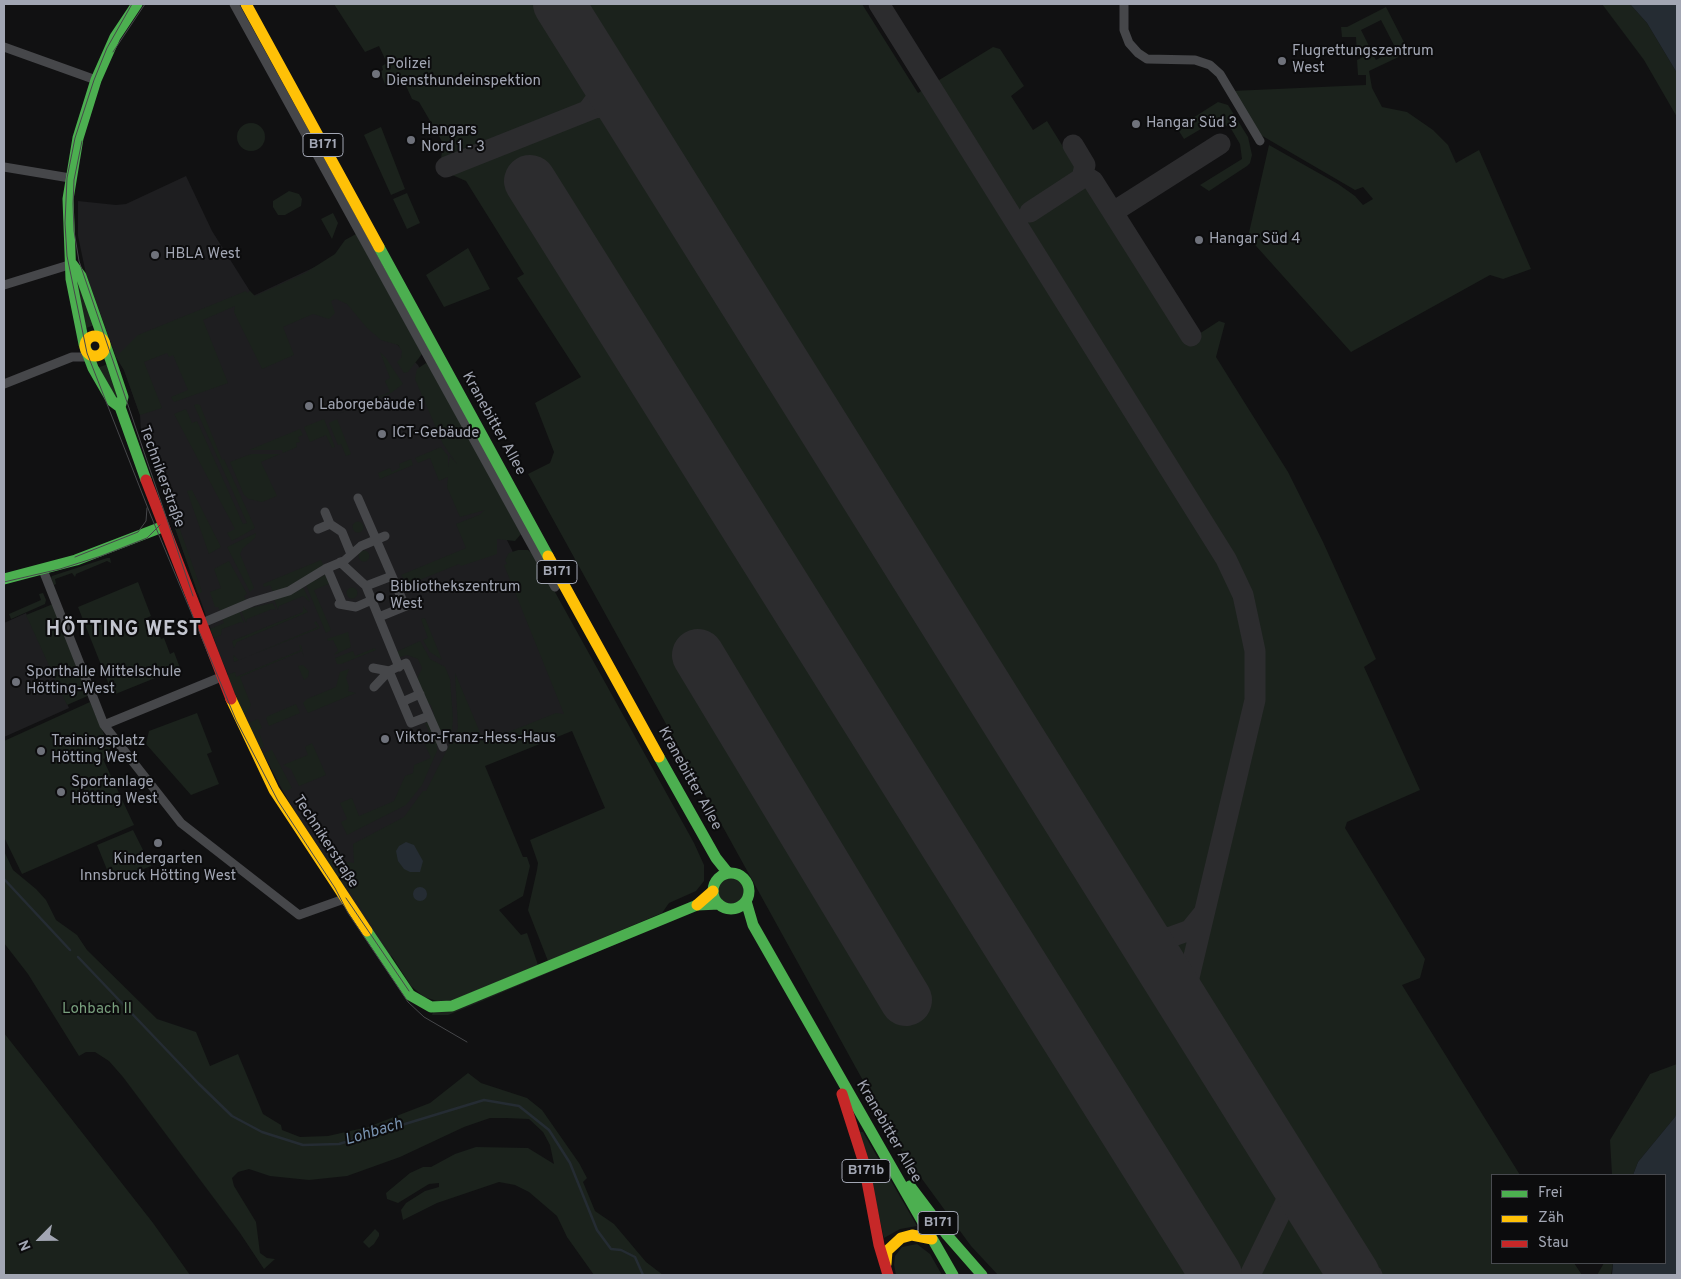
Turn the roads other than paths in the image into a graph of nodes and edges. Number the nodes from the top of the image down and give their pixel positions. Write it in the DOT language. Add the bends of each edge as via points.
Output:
graph roads {
  1 [pos="137,4"];
  2 [pos="234,4"];
  3 [pos="246,4"];
  4 [pos="1124,4"];
  5 [pos="4,47"];
  6 [pos="96,80"];
  7 [pos="1260,140"];
  8 [pos="4,166"];
  9 [pos="70,178"];
  10 [pos="72,264"];
  11 [pos="4,285"];
  12 [pos="105,343"];
  13 [pos="87,350"];
  14 [pos="4,384"];
  15 [pos="120,407"];
  16 [pos="358,498"];
  17 [pos="325,512"];
  18 [pos="330,524"];
  19 [pos="162,527"];
  20 [pos="318,529"];
  21 [pos="385,536"];
  22 [pos="375,540"];
  23 [pos="351,554"];
  24 [pos="340,562"];
  25 [pos="327,568"];
  26 [pos="43,570"];
  27 [pos="392,576"];
  28 [pos="4,579"];
  29 [pos="366,586"];
  30 [pos="555,587"];
  31 [pos="372,600"];
  32 [pos="379,617"];
  33 [pos="200,624"];
  34 [pos="399,666"];
  35 [pos="373,668"];
  36 [pos="389,671"];
  37 [pos="221,677"];
  38 [pos="374,687"];
  39 [pos="420,694"];
  40 [pos="402,702"];
  41 [pos="429,716"];
  42 [pos="104,725"];
  43 [pos="443,747"];
  44 [pos="723,876"];
  45 [pos="713,891"];
  46 [pos="344,898"];
  47 [pos="746,901"];
  48 [pos="719,904"];
  49 [pos="697,905"];
  50 [pos="734,908"];
  51 [pos="753,925"];
  52 [pos="839,1076"];
  53 [pos="894,1171"];
  54 [pos="932,1239"];
  55 [pos="887,1271"];
  56 [pos="953,1275"];
  57 [pos="982,1275"];
  1 -- 6 [label="main road, Technikerstraße" via="115,37"];
  2 -- 30 [label="street, Kranebitter Allee"];
  3 -- 44 [label="main road, Kranebitter Allee / B171"];
  4 -- 7 [label="street" via="1124,30 1138,53 1147,59 1195,60 1210,66 1220,74"];
  5 -- 6 [label="street"];
  6 -- 9 [label="main road, Technikerstraße" via="80,128"];
  8 -- 9 [label="street"];
  9 -- 10 [label="main road, Technikerstraße" via="68,223"];
  10 -- 11 [label="street"];
  10 -- 12 [label="main road, Technikerstraße" via="81,276"];
  10 -- 13 [label="main road, Technikerstraße" via="72,279"];
  12 -- 13 [label="main road" via="102,354"];
  12 -- 13 [label="main road" via="96,336 90,338"];
  12 -- 15 [label="main road, Technikerstraße" via="123,397"];
  13 -- 14 [label="street"];
  13 -- 15 [label="main road, Technikerstraße" via="112,401"];
  15 -- 19 [label="main road, Technikerstraße"];
  16 -- 22 [label="street"];
  17 -- 18 [label="street"];
  18 -- 20 [label="street"];
  18 -- 23 [label="street" via="342,532"];
  19 -- 26 [label="main road"];
  19 -- 33 [label="main road, Technikerstraße"];
  21 -- 22 [label="street"];
  22 -- 23 [label="street"];
  22 -- 27 [label="street"];
  23 -- 24 [label="street"];
  24 -- 25 [label="street"];
  24 -- 29 [label="street"];
  25 -- 31 [label="street" via="340,604 356,608"];
  25 -- 33 [label="street" via="289,591"];
  26 -- 28 [label="main road"];
  26 -- 42 [label="street"];
  27 -- 29 [label="street"];
  27 -- 32 [label="street" via="405,606"];
  29 -- 31 [label="street"];
  31 -- 32 [label="street"];
  32 -- 34 [label="street"];
  33 -- 37 [label="main road, Technikerstraße"];
  34 -- 36 [label="street"];
  34 -- 39 [label="street" via="406,664"];
  35 -- 36 [label="street"];
  36 -- 38 [label="street"];
  36 -- 40 [label="street"];
  37 -- 42 [label="street"];
  37 -- 46 [label="main road, Technikerstraße" via="280,800"];
  39 -- 40 [label="street"];
  39 -- 41 [label="street"];
  40 -- 41 [label="street" via="411,723"];
  41 -- 43 [label="street"];
  42 -- 46 [label="street" via="181,824 299,915"];
  44 -- 45 [label="main road"];
  44 -- 47 [label="main road, B171" via="739,875 747,883"];
  45 -- 48 [label="main road"];
  45 -- 49 [label="main road, Technikerstraße"];
  46 -- 49 [label="main road, Technikerstraße" via="408,992 422,1003 440,1008 457,1005"];
  47 -- 50 [label="main road"];
  47 -- 51 [label="main road, Kranebitter Allee / B171"];
  48 -- 49 [label="main road, Technikerstraße"];
  48 -- 50 [label="main road, B171"];
  50 -- 51 [label="main road, Kranebitter Allee / B171"];
  51 -- 52 [label="main road, Kranebitter Allee / B171"];
  52 -- 53 [label="main road, Kranebitter Allee / B171"];
  52 -- 55 [label="main road, B171b" via="863,1160"];
  53 -- 54 [label="main road, Kranebitter Allee / B171"];
  53 -- 57 [label="main road, B171" via="916,1192"];
  54 -- 55 [label="main road, B171b" via="912,1235 898,1240 887,1251"];
  54 -- 56 [label="main road, Kranebitter Allee / B171"];
}
